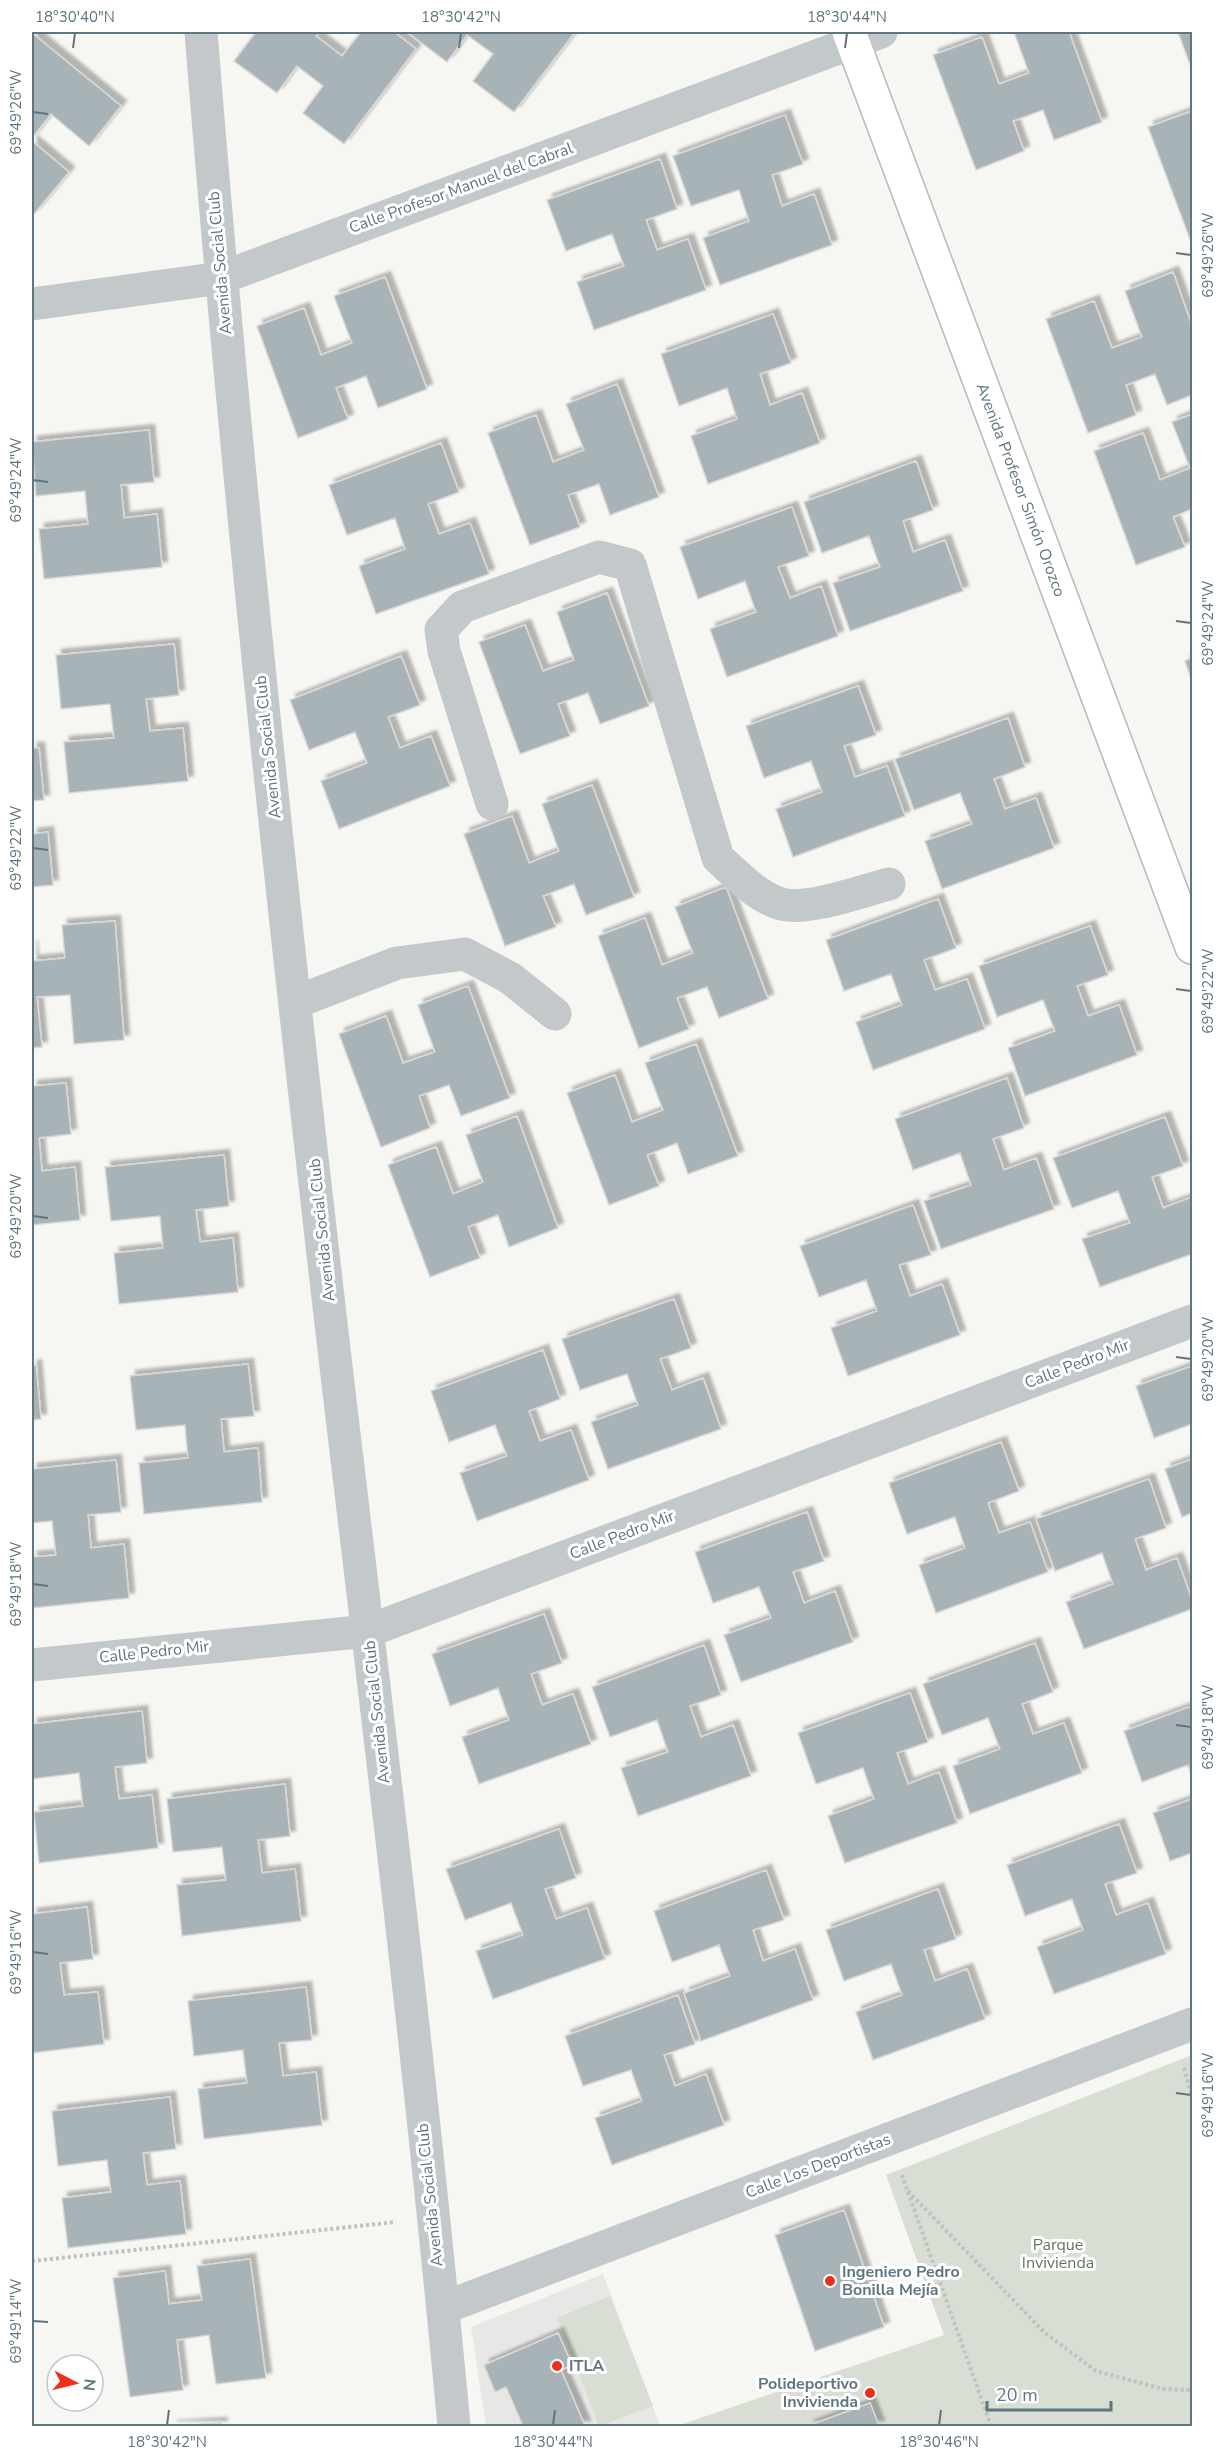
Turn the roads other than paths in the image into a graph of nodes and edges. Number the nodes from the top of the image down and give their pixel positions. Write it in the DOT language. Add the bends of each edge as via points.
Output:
graph roads {
  1 [pos="201,32"];
  2 [pos="861,35"];
  3 [pos="221,278"];
  4 [pos="32,304"];
  5 [pos="492,804"];
  6 [pos="889,884"];
  7 [pos="1192,947"];
  8 [pos="296,1002"];
  9 [pos="555,1014"];
  10 [pos="1192,1321"];
  11 [pos="368,1631"];
  12 [pos="32,1665"];
  13 [pos="1192,2024"];
  14 [pos="443,2308"];
  15 [pos="454,2427"];
  1 -- 3 [label="street, Avenida Social Club"];
  2 -- 3 [label="street, Calle Profesor Manuel del Cabral"];
  2 -- 7 [label="main road, Avenida Profesor Simón Orozco"];
  3 -- 4 [label="street, Calle Profesor Manuel del Cabral"];
  3 -- 8 [label="street, Avenida Social Club"];
  5 -- 6 [label="street" via="444,651 441,630 462,607 599,557 630,565 718,858 745,883 781,904 815,903"];
  8 -- 9 [label="street" via="397,963 465,954 510,978"];
  8 -- 11 [label="street, Avenida Social Club"];
  10 -- 11 [label="street, Calle Pedro Mir"];
  11 -- 12 [label="street, Calle Pedro Mir"];
  11 -- 14 [label="street, Avenida Social Club"];
  13 -- 14 [label="street, Calle Los Deportistas"];
  14 -- 15 [label="street, Avenida Social Club"];
}
